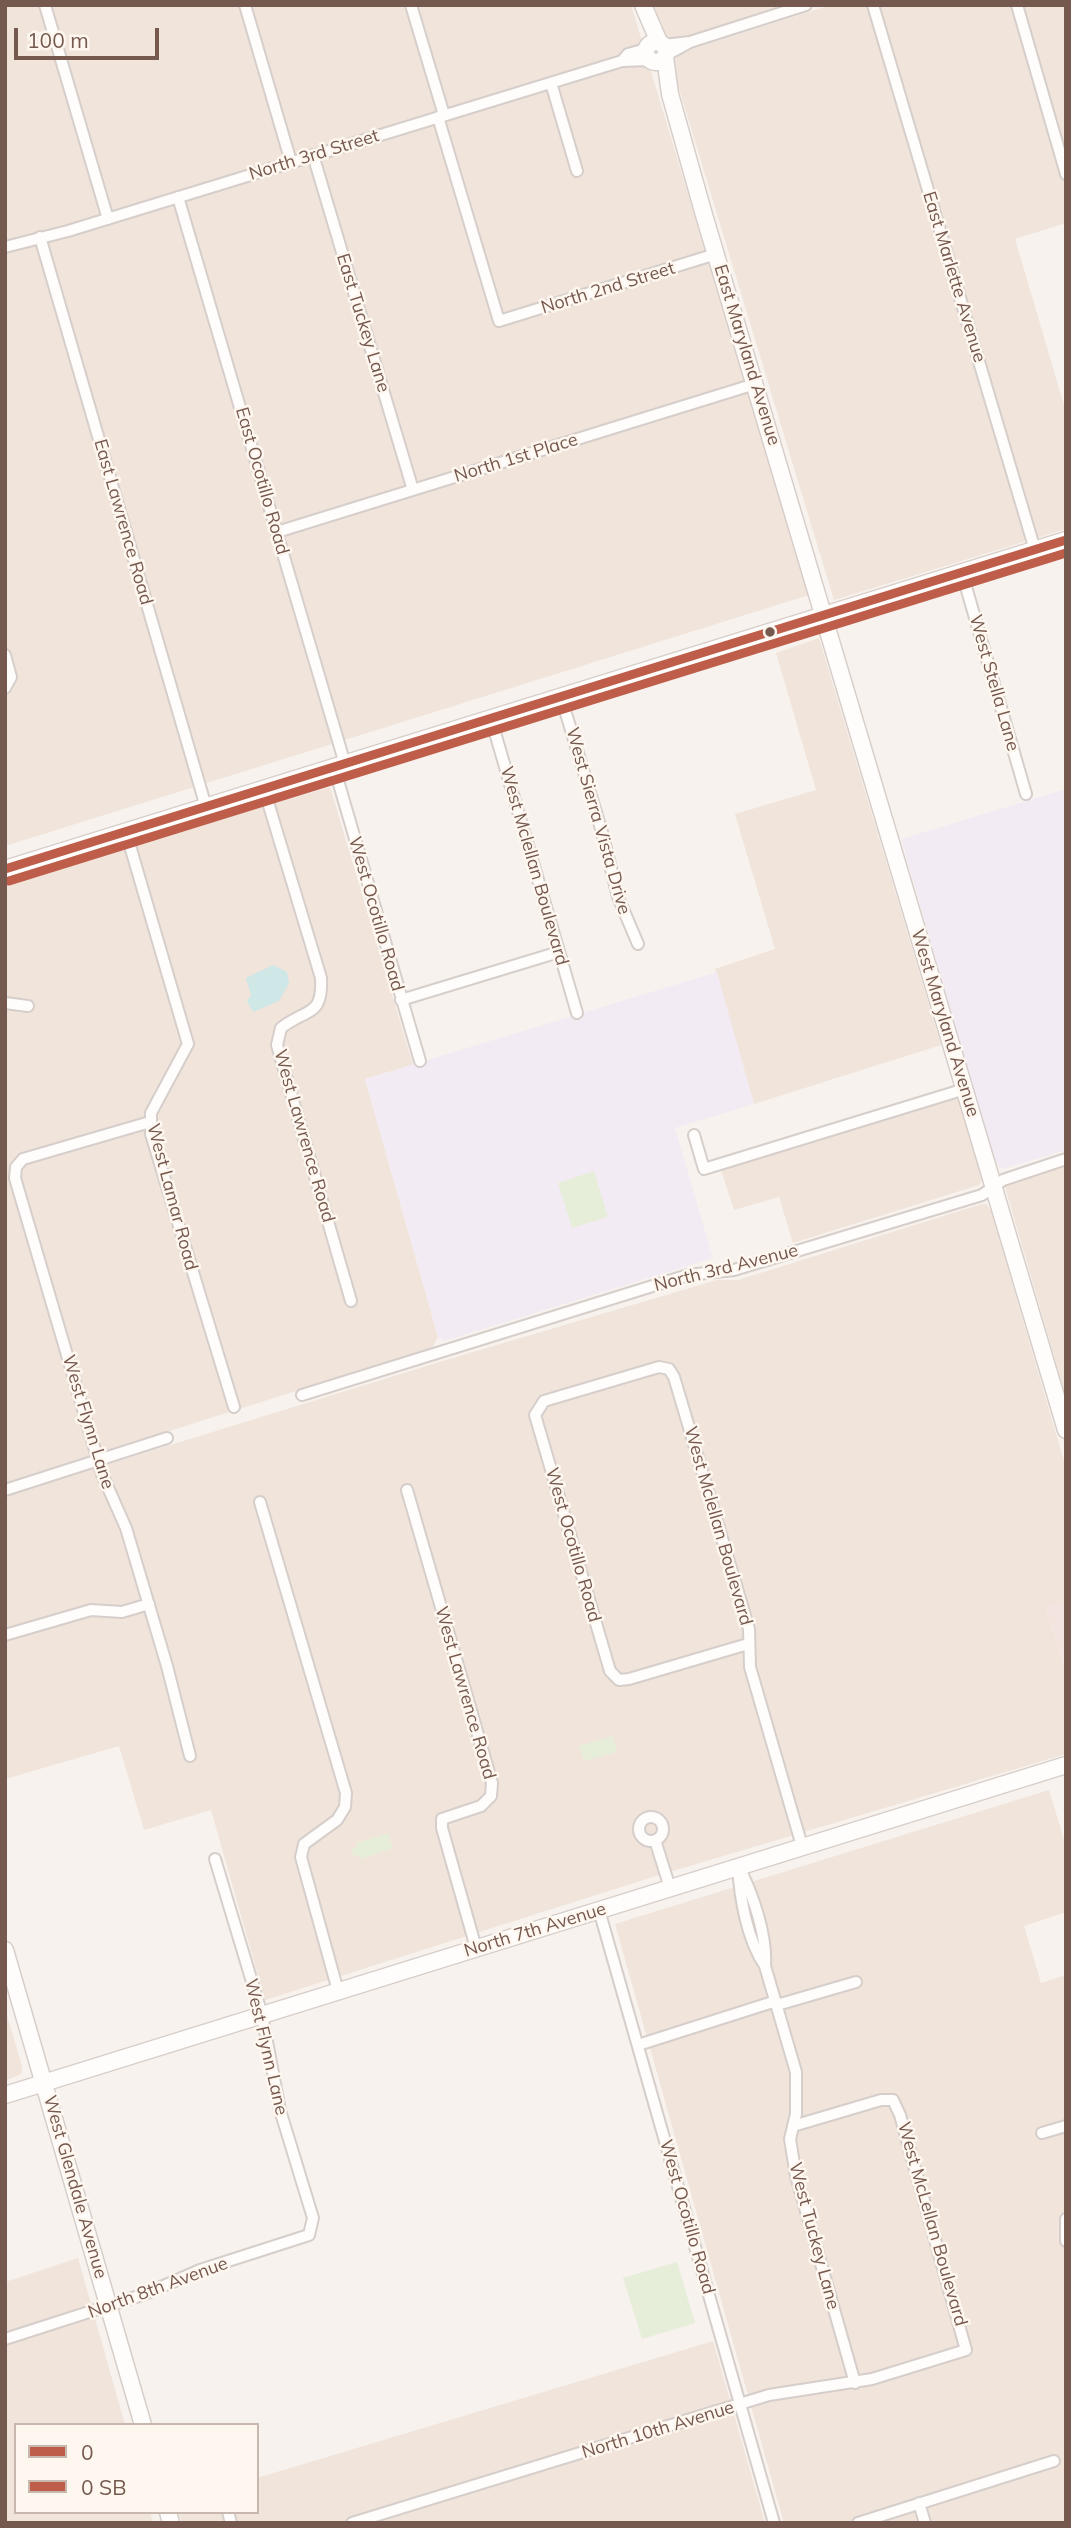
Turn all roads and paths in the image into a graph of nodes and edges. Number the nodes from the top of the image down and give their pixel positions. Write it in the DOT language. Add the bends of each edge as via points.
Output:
graph roads {
  1 [pos="45,5"];
  2 [pos="246,5"];
  3 [pos="411,5"];
  4 [pos="806,5"];
  5 [pos="873,5"];
  6 [pos="1017,5"];
  7 [pos="643,7"];
  8 [pos="656,52"];
  9 [pos="551,83"];
  10 [pos="441,116"];
  11 [pos="313,155"];
  12 [pos="291,162"];
  13 [pos="577,172"];
  14 [pos="1066,174"];
  15 [pos="178,197"];
  16 [pos="108,219"];
  17 [pos="40,237"];
  18 [pos="5,247"];
  19 [pos="716,254"];
  20 [pos="755,384"];
  21 [pos="413,490"];
  22 [pos="277,532"];
  23 [pos="1066,540"];
  24 [pos="1035,550"];
  25 [pos="962,573"];
  26 [pos="825,616"];
  27 [pos="5,655"];
  28 [pos="5,688"];
  29 [pos="561,697"];
  30 [pos="491,719"];
  31 [pos="340,766"];
  32 [pos="264,789"];
  33 [pos="1026,794"];
  34 [pos="206,807"];
  35 [pos="126,832"];
  36 [pos="6,865"];
  37 [pos="638,944"];
  38 [pos="559,952"];
  39 [pos="401,1000"];
  40 [pos="5,1003"];
  41 [pos="29,1006"];
  42 [pos="578,1013"];
  43 [pos="420,1060"];
  44 [pos="965,1089"];
  45 [pos="150,1122"];
  46 [pos="694,1135"];
  47 [pos="1066,1159"];
  48 [pos="994,1186"];
  49 [pos="351,1301"];
  50 [pos="302,1395"];
  51 [pos="234,1407"];
  52 [pos="537,1407"];
  53 [pos="1064,1414"];
  54 [pos="167,1438"];
  55 [pos="98,1461"];
  56 [pos="5,1490"];
  57 [pos="407,1490"];
  58 [pos="260,1502"];
  59 [pos="149,1604"];
  60 [pos="5,1636"];
  61 [pos="748,1644"];
  62 [pos="190,1756"];
  63 [pos="1066,1765"];
  64 [pos="655,1840"];
  65 [pos="802,1846"];
  66 [pos="215,1859"];
  67 [pos="738,1867"];
  68 [pos="670,1888"];
  69 [pos="599,1910"];
  70 [pos="476,1948"];
  71 [pos="5,1950"];
  72 [pos="856,1982"];
  73 [pos="338,1991"];
  74 [pos="777,2003"];
  75 [pos="262,2015"];
  76 [pos="638,2045"];
  77 [pos="45,2082"];
  78 [pos="5,2095"];
  79 [pos="793,2126"];
  80 [pos="1066,2126"];
  81 [pos="1042,2133"];
  82 [pos="1066,2219"];
  83 [pos="309,2235"];
  84 [pos="1066,2241"];
  85 [pos="109,2306"];
  86 [pos="5,2339"];
  87 [pos="966,2350"];
  88 [pos="855,2383"];
  89 [pos="739,2405"];
  90 [pos="142,2423"];
  91 [pos="1054,2461"];
  92 [pos="919,2503"];
  93 [pos="352,2523"];
  94 [pos="774,2523"];
  95 [pos="858,2523"];
  96 [pos="925,2523"];
  1 -- 16 [label="street"];
  2 -- 12 [label="street"];
  3 -- 10 [label="street"];
  4 -- 8 [label="street, North 3rd Street"];
  5 -- 24 [label="street, East Marlette Avenue"];
  6 -- 14 [label="street"];
  7 -- 8 [label="main road, East Maryland Avenue"];
  8 -- 9 [label="street, North 3rd Street" via="628,54 622,61"];
  8 -- 19 [label="main road, East Maryland Avenue"];
  9 -- 10 [label="street, North 3rd Street"];
  9 -- 13 [label="street"];
  10 -- 11 [label="street, North 3rd Street"];
  10 -- 19 [label="street, North 2nd Street" via="499,321"];
  11 -- 12 [label="street, North 3rd Street"];
  11 -- 21 [label="street, East Tuckey Lane"];
  12 -- 15 [label="street, North 3rd Street"];
  15 -- 16 [label="street, North 3rd Street"];
  15 -- 22 [label="street, East Ocotillo Road"];
  16 -- 17 [label="street, North 3rd Street"];
  17 -- 18 [label="street, North 3rd Street"];
  17 -- 34 [label="street, East Lawrence Road"];
  19 -- 20 [label="main road, East Maryland Avenue"];
  20 -- 21 [label="street, North 1st Place"];
  20 -- 26 [label="main road, East Maryland Avenue"];
  21 -- 22 [label="street, North 1st Place"];
  22 -- 31 [label="street, East Ocotillo Road"];
  23 -- 24 [label="main road"];
  24 -- 25 [label="main road"];
  25 -- 26 [label="main road"];
  25 -- 33 [label="street, West Stella Lane"];
  26 -- 29 [label="main road"];
  26 -- 44 [label="main road, West Maryland Avenue"];
  27 -- 28 [label="street" via="12,677"];
  29 -- 30 [label="main road"];
  29 -- 37 [label="street, West Sierra Vista Drive" via="618,897"];
  30 -- 31 [label="main road"];
  30 -- 38 [label="street, West Mclellan Boulevard"];
  31 -- 32 [label="main road"];
  31 -- 39 [label="street, West Ocotillo Road"];
  32 -- 34 [label="main road"];
  32 -- 49 [label="street, West Lawrence Road" via="321,978 321,1000 316,1009 281,1028 277,1045"];
  34 -- 35 [label="main road"];
  35 -- 36 [label="main road"];
  35 -- 45 [label="street, West Lamar Road" via="188,1044"];
  38 -- 39 [label="street"];
  38 -- 42 [label="street, West Mclellan Boulevard"];
  39 -- 43 [label="street, West Ocotillo Road"];
  40 -- 41 [label="street"];
  44 -- 46 [label="street" via="704,1169"];
  44 -- 48 [label="main road, West Maryland Avenue"];
  45 -- 51 [label="street, West Lamar Road"];
  45 -- 55 [label="street, West Flynn Lane" via="23,1159 16,1167 15,1178"];
  47 -- 48 [label="street, North 3rd Avenue"];
  48 -- 50 [label="street, North 3rd Avenue" via="982,1195 804,1249 734,1270 700,1272"];
  48 -- 53 [label="main road, West Maryland Avenue"];
  52 -- 61 [label="street, West Ocotillo Road" via="535,1415 610,1671 619,1679"];
  52 -- 61 [label="street, West Mclellan Boulevard" via="544,1401 659,1367 669,1369 749,1629"];
  54 -- 55 [label="street"];
  55 -- 56 [label="street"];
  55 -- 59 [label="street, West Flynn Lane" via="126,1528"];
  57 -- 70 [label="street, West Lawrence Road" via="492,1783 491,1796 481,1806 442,1819"];
  58 -- 73 [label="street" via="345,1790 340,1817 304,1844 301,1857"];
  59 -- 60 [label="street" via="122,1612 90,1610"];
  59 -- 62 [label="street, West Flynn Lane"];
  61 -- 65 [label="street, West Mclellan Boulevard" via="750,1667"];
  63 -- 65 [label="main road, North 7th Avenue"];
  64 -- 68 [label="street"];
  65 -- 67 [label="main road, North 7th Avenue"];
  66 -- 75 [label="street, West Flynn Lane"];
  67 -- 68 [label="main road, North 7th Avenue"];
  67 -- 74 [label="street, West Tuckey Lane" via="749,1889"];
  68 -- 69 [label="main road, North 7th Avenue"];
  69 -- 70 [label="main road, North 7th Avenue"];
  69 -- 76 [label="street, West Ocotillo Road"];
  70 -- 73 [label="main road, North 7th Avenue"];
  71 -- 77 [label="main road, West Glendale Avenue"];
  72 -- 74 [label="street"];
  73 -- 75 [label="main road, North 7th Avenue"];
  74 -- 76 [label="street"];
  74 -- 79 [label="street, West Tuckey Lane" via="796,2072"];
  75 -- 77 [label="main road, North 7th Avenue"];
  75 -- 83 [label="street, West Flynn Lane" via="280,2110 313,2218"];
  76 -- 89 [label="street, West Ocotillo Road"];
  77 -- 78 [label="main road, North 7th Avenue"];
  77 -- 85 [label="main road, West Glendale Avenue"];
  79 -- 87 [label="street, West McLellan Boulevard" via="893,2100"];
  79 -- 88 [label="street, West Tuckey Lane" via="790,2139 796,2176"];
  80 -- 81 [label="street"];
  82 -- 84 [label="street"];
  83 -- 85 [label="street, North 8th Avenue"];
  85 -- 86 [label="street, North 8th Avenue"];
  85 -- 90 [label="main road, West Glendale Avenue"];
  87 -- 88 [label="street, North 10th Avenue"];
  88 -- 89 [label="street, North 10th Avenue" via="785,2391"];
  89 -- 93 [label="street, North 10th Avenue"];
  89 -- 94 [label="street, West Ocotillo Road"];
  91 -- 92 [label="street"];
  92 -- 95 [label="street"];
  92 -- 96 [label="street"];
}
